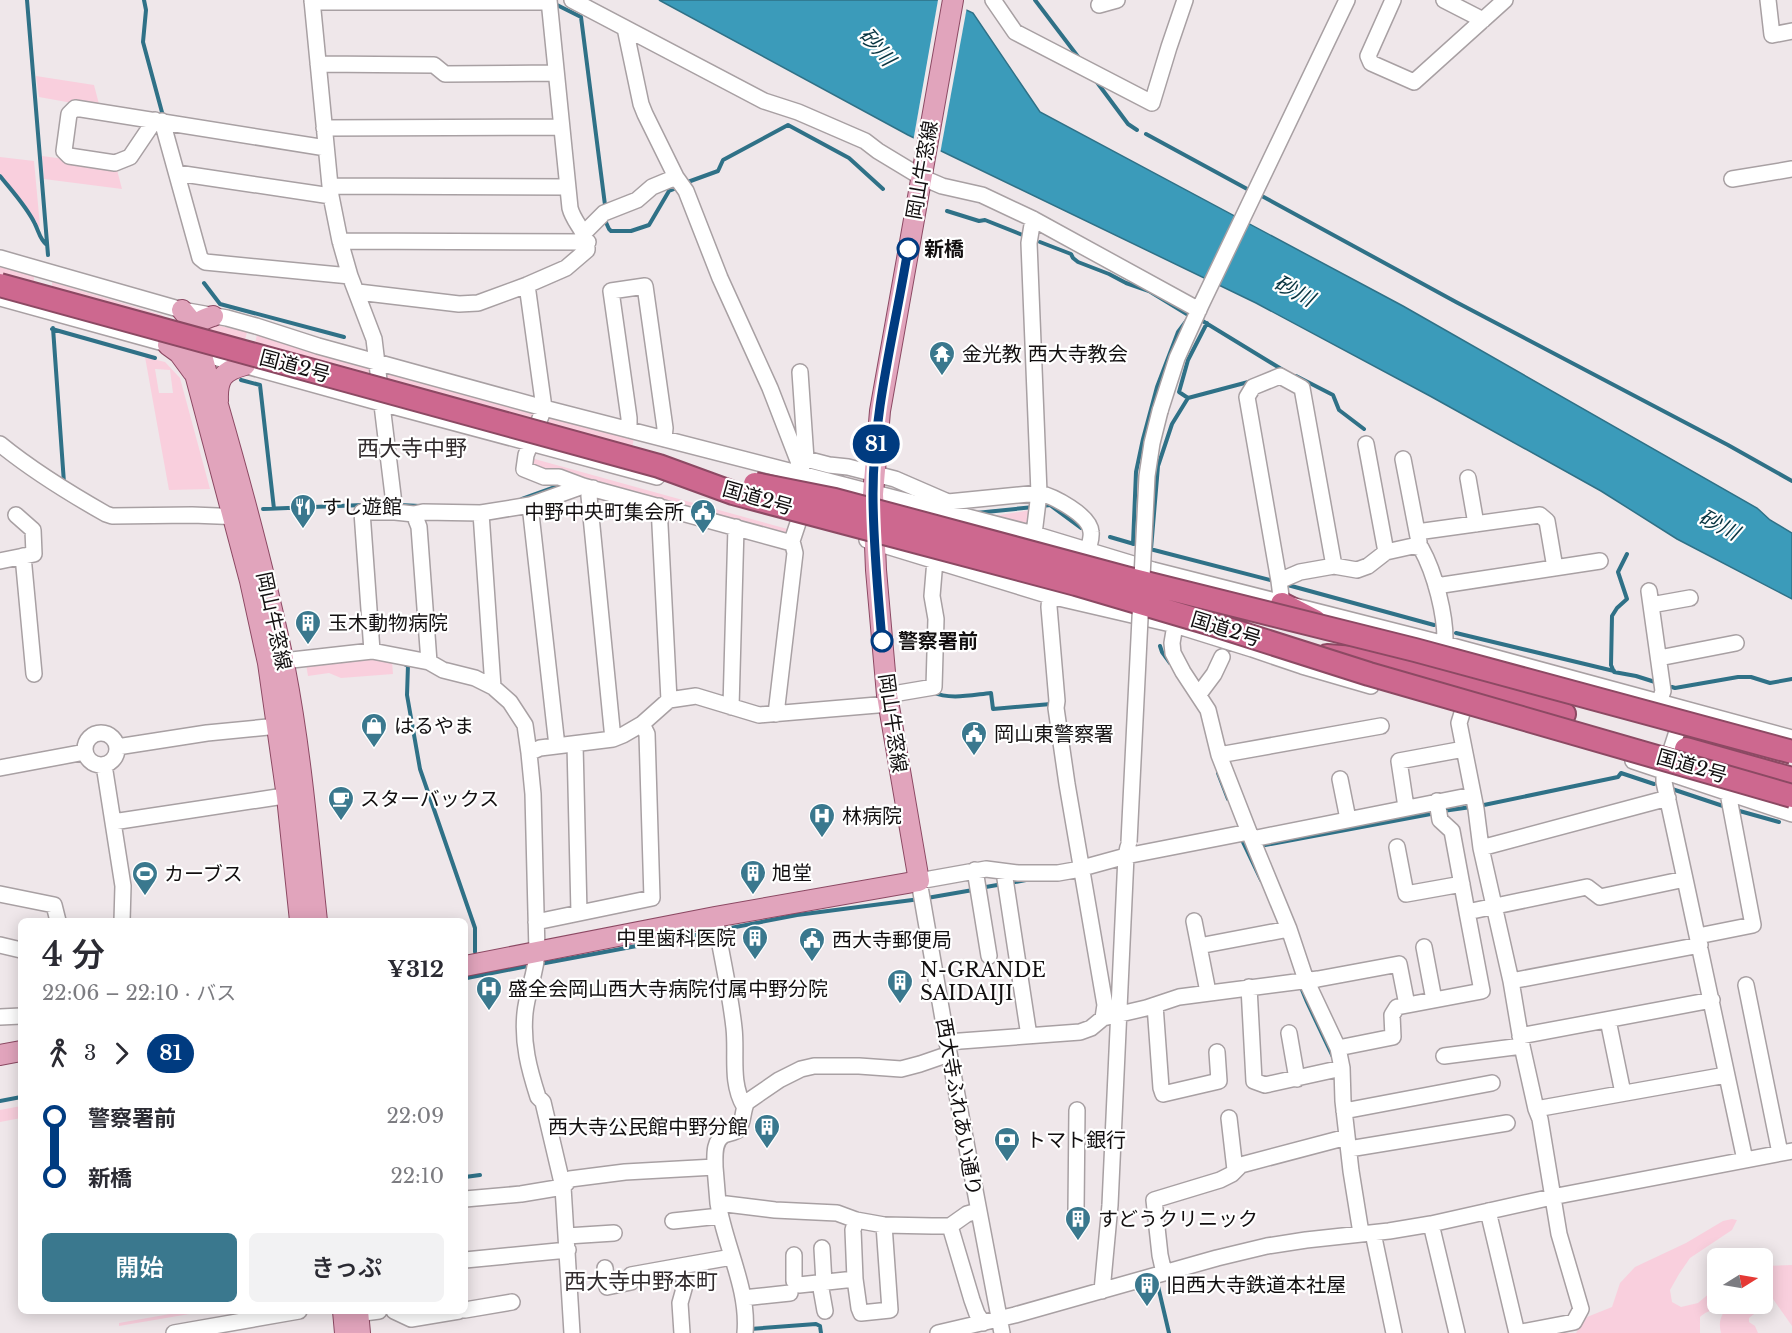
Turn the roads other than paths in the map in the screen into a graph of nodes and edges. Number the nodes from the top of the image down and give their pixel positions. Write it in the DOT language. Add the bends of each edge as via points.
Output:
graph roads {
  1 [pos="572,0"];
  2 [pos="953,0"];
  3 [pos="993,0"];
  4 [pos="1117,0"];
  5 [pos="1185,0"];
  6 [pos="1347,0"];
  7 [pos="1393,0"];
  8 [pos="1444,0"];
  9 [pos="1505,0"];
  10 [pos="1768,0"];
  11 [pos="312,1"];
  12 [pos="549,1"];
  13 [pos="1099,5"];
  14 [pos="1483,20"];
  15 [pos="625,28"];
  16 [pos="1792,31"];
  17 [pos="318,64"];
  18 [pos="555,73"];
  19 [pos="158,121"];
  20 [pos="561,127"];
  21 [pos="324,128"];
  22 [pos="326,148"];
  23 [pos="1792,169"];
  24 [pos="922,170"];
  25 [pos="177,172"];
  26 [pos="1732,179"];
  27 [pos="680,182"];
  28 [pos="567,187"];
  29 [pos="330,191"];
  30 [pos="1033,219"];
  31 [pos="586,237"];
  32 [pos="340,241"];
  33 [pos="0,258"];
  34 [pos="40,269"];
  35 [pos="351,276"];
  36 [pos="0,285"];
  37 [pos="527,285"];
  38 [pos="358,292"];
  39 [pos="0,298"];
  40 [pos="1200,308"];
  41 [pos="182,310"];
  42 [pos="43,311"];
  43 [pos="213,316"];
  44 [pos="195,329"];
  45 [pos="168,345"];
  46 [pos="197,352"];
  47 [pos="377,361"];
  48 [pos="244,365"];
  49 [pos="800,372"];
  50 [pos="195,374"];
  51 [pos="381,404"];
  52 [pos="218,405"];
  53 [pos="544,408"];
  54 [pos="629,430"];
  55 [pos="664,439"];
  56 [pos="0,444"];
  57 [pos="532,444"];
  58 [pos="1366,444"];
  59 [pos="1403,459"];
  60 [pos="659,466"];
  61 [pos="804,476"];
  62 [pos="1468,478"];
  63 [pos="873,484"];
  64 [pos="588,487"];
  65 [pos="1038,502"];
  66 [pos="530,505"];
  67 [pos="660,506"];
  68 [pos="394,507"];
  69 [pos="239,509"];
  70 [pos="481,513"];
  71 [pos="414,514"];
  72 [pos="16,515"];
  73 [pos="800,517"];
  74 [pos="1476,524"];
  75 [pos="736,527"];
  76 [pos="1417,532"];
  77 [pos="1034,534"];
  78 [pos="792,541"];
  79 [pos="875,542"];
  80 [pos="1421,548"];
  81 [pos="1088,551"];
  82 [pos="1386,552"];
  83 [pos="23,556"];
  84 [pos="935,560"];
  85 [pos="0,561"];
  86 [pos="1600,561"];
  87 [pos="1334,566"];
  88 [pos="1555,568"];
  89 [pos="1436,586"];
  90 [pos="1280,588"];
  91 [pos="1050,596"];
  92 [pos="1690,598"];
  93 [pos="1175,625"];
  94 [pos="1445,644"];
  95 [pos="1736,644"];
  96 [pos="1252,649"];
  97 [pos="372,651"];
  98 [pos="1222,657"];
  99 [pos="1659,658"];
  100 [pos="275,662"];
  101 [pos="429,662"];
  102 [pos="34,674"];
  103 [pos="493,687"];
  104 [pos="1199,694"];
  105 [pos="888,699"];
  106 [pos="669,700"];
  107 [pos="731,707"];
  108 [pos="1565,709"];
  109 [pos="1463,710"];
  110 [pos="1669,710"];
  111 [pos="776,714"];
  112 [pos="642,724"];
  113 [pos="278,726"];
  114 [pos="1381,726"];
  115 [pos="613,739"];
  116 [pos="1792,740"];
  117 [pos="575,744"];
  118 [pos="557,746"];
  119 [pos="117,747"];
  120 [pos="1464,749"];
  121 [pos="86,752"];
  122 [pos="1792,752"];
  123 [pos="529,753"];
  124 [pos="1219,755"];
  125 [pos="105,765"];
  126 [pos="1792,766"];
  127 [pos="0,768"];
  128 [pos="1664,772"];
  129 [pos="1340,779"];
  130 [pos="1792,779"];
  131 [pos="1728,794"];
  132 [pos="295,795"];
  133 [pos="1668,798"];
  134 [pos="1792,798"];
  135 [pos="1437,801"];
  136 [pos="1474,803"];
  137 [pos="1406,807"];
  138 [pos="1792,814"];
  139 [pos="1348,819"];
  140 [pos="113,822"];
  141 [pos="1248,839"];
  142 [pos="1397,847"];
  143 [pos="1480,848"];
  144 [pos="1127,849"];
  145 [pos="1083,868"];
  146 [pos="1685,879"];
  147 [pos="1006,880"];
  148 [pos="977,882"];
  149 [pos="1462,884"];
  150 [pos="921,892"];
  151 [pos="0,894"];
  152 [pos="1495,906"];
  153 [pos="1467,912"];
  154 [pos="579,913"];
  155 [pos="56,918"];
  156 [pos="122,918"];
  157 [pos="300,918"];
  158 [pos="316,918"];
  159 [pos="1194,921"];
  160 [pos="536,922"];
  161 [pos="717,926"];
  162 [pos="1284,930"];
  163 [pos="1699,940"];
  164 [pos="0,945"];
  165 [pos="1200,946"];
  166 [pos="1424,947"];
  167 [pos="18,949"];
  168 [pos="989,956"];
  169 [pos="536,961"];
  170 [pos="468,966"];
  171 [pos="1301,981"];
  172 [pos="1511,981"];
  173 [pos="1746,985"];
  174 [pos="1249,987"];
  175 [pos="1208,992"];
  176 [pos="1434,1000"];
  177 [pos="1712,1000"];
  178 [pos="1155,1005"];
  179 [pos="1407,1005"];
  180 [pos="1119,1015"];
  181 [pos="0,1017"];
  182 [pos="18,1017"];
  183 [pos="1103,1018"];
  184 [pos="1608,1020"];
  185 [pos="1289,1033"];
  186 [pos="1029,1036"];
  187 [pos="1521,1041"];
  188 [pos="948,1048"];
  189 [pos="1338,1048"];
  190 [pos="18,1052"];
  191 [pos="1217,1052"];
  192 [pos="0,1055"];
  193 [pos="1444,1056"];
  194 [pos="1338,1069"];
  195 [pos="1726,1075"];
  196 [pos="1297,1079"];
  197 [pos="1492,1083"];
  198 [pos="1623,1094"];
  199 [pos="744,1106"];
  200 [pos="1536,1109"];
  201 [pos="1077,1110"];
  202 [pos="1344,1111"];
  203 [pos="1229,1118"];
  204 [pos="1507,1123"];
  205 [pos="1348,1143"];
  206 [pos="1786,1152"];
  207 [pos="1745,1160"];
  208 [pos="715,1167"];
  209 [pos="1235,1170"];
  210 [pos="563,1187"];
  211 [pos="1552,1197"];
  212 [pos="468,1199"];
  213 [pos="719,1210"];
  214 [pos="1076,1210"];
  215 [pos="978,1211"];
  216 [pos="1488,1211"];
  217 [pos="856,1220"];
  218 [pos="673,1221"];
  219 [pos="1431,1224"];
  220 [pos="884,1225"];
  221 [pos="950,1226"];
  222 [pos="614,1233"];
  223 [pos="1367,1233"];
  224 [pos="567,1243"];
  225 [pos="822,1248"];
  226 [pos="794,1255"];
  227 [pos="732,1257"];
  228 [pos="468,1260"];
  229 [pos="681,1266"];
  230 [pos="604,1268"];
  231 [pos="1164,1273"];
  232 [pos="855,1279"];
  233 [pos="822,1283"];
  234 [pos="1102,1290"];
  235 [pos="790,1293"];
  236 [pos="743,1298"];
  237 [pos="512,1302"];
  238 [pos="468,1309"];
  239 [pos="825,1311"];
  240 [pos="281,1314"];
  241 [pos="370,1314"];
  242 [pos="400,1314"];
  243 [pos="441,1314"];
  244 [pos="351,1320"];
  245 [pos="982,1323"];
  246 [pos="1000,1326"];
  247 [pos="174,1333"];
  248 [pos="572,1333"];
  249 [pos="682,1333"];
  250 [pos="745,1333"];
  251 [pos="938,1333"];
  252 [pos="1394,1333"];
  253 [pos="1457,1333"];
  254 [pos="1517,1333"];
  1 -- 15 [label="street"];
  2 -- 24 [label="main road, 岡山牛窓線"];
  3 -- 5 [label="street" via="1015,32 1152,104"];
  4 -- 13 [label="street"];
  6 -- 40 [label="street"];
  7 -- 14 [label="street" via="1368,56 1371,63 1414,82"];
  8 -- 14 [label="street"];
  9 -- 14 [label="street"];
  10 -- 16 [label="street" via="1772,35"];
  11 -- 12 [label="street"];
  11 -- 17 [label="street"];
  12 -- 18 [label="street"];
  15 -- 24 [label="street" via="764,101 798,112"];
  15 -- 27 [label="street" via="641,104"];
  17 -- 18 [label="street" via="434,65 445,74"];
  17 -- 21 [label="street"];
  18 -- 20 [label="street"];
  19 -- 19 [label="street" via="75,108 69,114 64,151 69,156 115,163 130,157"];
  19 -- 22 [label="street"];
  19 -- 25 [label="street"];
  20 -- 21 [label="street"];
  20 -- 28 [label="street"];
  21 -- 22 [label="street"];
  22 -- 29 [label="street"];
  23 -- 26 [label="street"];
  24 -- 30 [label="street" via="942,186 982,195"];
  24 -- 63 [label="main road, 岡山牛窓線" via="879,411"];
  25 -- 29 [label="street"];
  25 -- 35 [label="street" via="200,258 205,262"];
  27 -- 31 [label="street" via="652,187 637,200 602,214"];
  27 -- 61 [label="street"];
  28 -- 29 [label="street"];
  28 -- 31 [label="street" via="571,214"];
  29 -- 32 [label="street"];
  30 -- 40 [label="street"];
  30 -- 65 [label="street" via="1029,243"];
  31 -- 32 [label="street"];
  31 -- 37 [label="street" via="587,250 566,268"];
  32 -- 35 [label="street"];
  33 -- 34 [label="street"];
  34 -- 41 [label="street"];
  34 -- 42 [label="street"];
  35 -- 38 [label="street"];
  36 -- 60 [label="highway, 国道2号, bridge"];
  37 -- 38 [label="street" via="471,304"];
  37 -- 53 [label="street"];
  38 -- 47 [label="street"];
  39 -- 42 [label="street"];
  40 -- 144 [label="street, bridge" via="1177,358 1160,411 1147,476"];
  41 -- 43 [label="street"];
  41 -- 44 [label="main road, 岡山牛窓線"];
  42 -- 45 [label="street"];
  43 -- 44 [label="main road"];
  43 -- 47 [label="street"];
  44 -- 46 [label="main road, 岡山牛窓線"];
  45 -- 46 [label="street"];
  45 -- 50 [label="main road"];
  46 -- 48 [label="street"];
  46 -- 50 [label="main road, 岡山牛窓線"];
  46 -- 52 [label="main road, 岡山牛窓線"];
  47 -- 51 [label="street"];
  47 -- 53 [label="street"];
  48 -- 51 [label="street"];
  48 -- 52 [label="main road" via="227,371 219,381"];
  49 -- 63 [label="street" via="806,459 848,466"];
  50 -- 69 [label="main road, 岡山牛窓線"];
  51 -- 57 [label="street"];
  51 -- 68 [label="street"];
  52 -- 69 [label="main road, 岡山牛窓線"];
  53 -- 54 [label="street"];
  53 -- 57 [label="street"];
  54 -- 55 [label="street"];
  54 -- 55 [label="street" via="611,291 645,286"];
  55 -- 61 [label="street"];
  56 -- 69 [label="street" via="59,487 112,516"];
  57 -- 64 [label="street" via="524,470"];
  57 -- 73 [label="street"];
  58 -- 82 [label="street"];
  59 -- 76 [label="street"];
  60 -- 110 [label="highway, 国道2号, bridge" via="835,500 1126,578"];
  60 -- 134 [label="highway, 国道2号, bridge" via="733,493 1076,584"];
  61 -- 63 [label="street"];
  62 -- 74 [label="street"];
  63 -- 65 [label="street" via="895,480 948,502"];
  63 -- 77 [label="street"];
  63 -- 79 [label="main road, 岡山牛窓線"];
  64 -- 66 [label="street"];
  64 -- 67 [label="street"];
  64 -- 115 [label="street"];
  65 -- 77 [label="street"];
  65 -- 81 [label="street" via="1048,495 1089,524"];
  66 -- 70 [label="street"];
  66 -- 118 [label="street"];
  67 -- 75 [label="street"];
  67 -- 106 [label="street"];
  68 -- 71 [label="street"];
  68 -- 97 [label="street" via="362,512"];
  69 -- 100 [label="main road, 岡山牛窓線" via="250,581"];
  70 -- 71 [label="street"];
  70 -- 103 [label="street"];
  71 -- 101 [label="street" via="419,527"];
  72 -- 83 [label="street" via="33,530 34,554"];
  73 -- 78 [label="street"];
  73 -- 79 [label="street"];
  74 -- 76 [label="street"];
  74 -- 88 [label="street" via="1540,515 1547,521"];
  75 -- 78 [label="street"];
  75 -- 107 [label="street"];
  76 -- 80 [label="street"];
  77 -- 81 [label="street"];
  77 -- 91 [label="street"];
  78 -- 111 [label="street" via="795,553"];
  79 -- 84 [label="street"];
  79 -- 105 [label="main road, 岡山牛窓線"];
  80 -- 82 [label="street"];
  80 -- 89 [label="street"];
  81 -- 90 [label="street"];
  82 -- 87 [label="street" via="1357,570"];
  83 -- 85 [label="street"];
  83 -- 102 [label="street"];
  84 -- 91 [label="street"];
  84 -- 105 [label="street" via="934,687"];
  86 -- 88 [label="street"];
  87 -- 90 [label="street" via="1300,572"];
  87 -- 90 [label="street" via="1302,388 1280,376 1253,387 1247,397"];
  88 -- 89 [label="street"];
  89 -- 94 [label="street"];
  90 -- 94 [label="street"];
  90 -- 108 [label="highway" via="1359,644"];
  91 -- 93 [label="street"];
  91 -- 145 [label="street" via="1056,708"];
  92 -- 99 [label="street" via="1650,598"];
  93 -- 96 [label="street"];
  93 -- 104 [label="street" via="1173,653"];
  94 -- 110 [label="street"];
  95 -- 99 [label="street"];
  96 -- 108 [label="highway" via="1356,658"];
  96 -- 109 [label="street"];
  97 -- 100 [label="street"];
  97 -- 101 [label="street"];
  98 -- 104 [label="street"];
  99 -- 110 [label="street"];
  100 -- 113 [label="main road, 岡山牛窓線"];
  100 -- 132 [label="main road, 岡山牛窓線" via="294,725"];
  101 -- 103 [label="street"];
  103 -- 123 [label="street" via="510,702 525,725"];
  104 -- 124 [label="street" via="1208,710"];
  105 -- 111 [label="street"];
  105 -- 150 [label="main road, 岡山牛窓線"];
  106 -- 107 [label="street" via="696,696"];
  106 -- 112 [label="street"];
  107 -- 111 [label="street" via="759,715"];
  108 -- 126 [label="highway"];
  108 -- 130 [label="highway"];
  109 -- 120 [label="street" via="1459,723"];
  109 -- 128 [label="street" via="1603,750"];
  110 -- 116 [label="highway, bridge"];
  110 -- 122 [label="highway, 国道2号, bridge"];
  110 -- 128 [label="street"];
  112 -- 115 [label="street"];
  112 -- 154 [label="street" via="647,734 652,898"];
  113 -- 119 [label="street"];
  113 -- 132 [label="main road, 岡山牛窓線"];
  114 -- 124 [label="street"];
  115 -- 117 [label="street"];
  117 -- 118 [label="street"];
  117 -- 154 [label="street"];
  118 -- 123 [label="street"];
  119 -- 121 [label="street" via="108,734 98,733 88,739"];
  119 -- 125 [label="street" via="116,757"];
  120 -- 136 [label="street"];
  120 -- 137 [label="street" via="1399,761"];
  121 -- 125 [label="street" via="93,763"];
  121 -- 127 [label="street"];
  123 -- 160 [label="street"];
  124 -- 141 [label="street"];
  125 -- 140 [label="street"];
  128 -- 131 [label="street"];
  128 -- 133 [label="street"];
  129 -- 139 [label="street"];
  131 -- 138 [label="street"];
  131 -- 163 [label="street" via="1753,925"];
  132 -- 140 [label="street"];
  132 -- 157 [label="main road, 岡山牛窓線"];
  132 -- 158 [label="main road, 岡山牛窓線"];
  133 -- 143 [label="street"];
  133 -- 146 [label="street"];
  135 -- 136 [label="street"];
  135 -- 137 [label="street"];
  135 -- 149 [label="street" via="1440,820 1452,831"];
  136 -- 143 [label="street"];
  137 -- 139 [label="street"];
  139 -- 141 [label="street"];
  140 -- 156 [label="street" via="123,886"];
  141 -- 144 [label="street"];
  141 -- 162 [label="street"];
  142 -- 149 [label="street" via="1406,894"];
  143 -- 152 [label="street"];
  144 -- 145 [label="street"];
  144 -- 180 [label="street"];
  145 -- 147 [label="street" via="1058,873 1018,873"];
  145 -- 183 [label="street" via="1105,1005"];
  146 -- 152 [label="street" via="1600,897 1587,887"];
  146 -- 163 [label="street"];
  147 -- 148 [label="street" via="986,868"];
  147 -- 186 [label="street"];
  148 -- 150 [label="street"];
  148 -- 168 [label="street"];
  149 -- 153 [label="street"];
  150 -- 161 [label="main road"];
  150 -- 188 [label="street, 西大寺ふれあい通り"];
  151 -- 155 [label="street" via="54,905"];
  152 -- 153 [label="street"];
  152 -- 172 [label="street"];
  153 -- 176 [label="street" via="1482,991"];
  154 -- 160 [label="street"];
  159 -- 165 [label="street"];
  160 -- 169 [label="street"];
  161 -- 169 [label="main road"];
  161 -- 199 [label="street" via="734,1026 736,1082"];
  162 -- 165 [label="street"];
  162 -- 171 [label="street"];
  163 -- 172 [label="street"];
  163 -- 177 [label="street"];
  164 -- 167 [label="street"];
  165 -- 175 [label="street"];
  166 -- 176 [label="street"];
  169 -- 170 [label="main road"];
  169 -- 210 [label="street" via="525,1013 525,1053 543,1102"];
  171 -- 174 [label="street"];
  171 -- 179 [label="street" via="1399,964"];
  171 -- 189 [label="street"];
  172 -- 187 [label="street"];
  173 -- 206 [label="street"];
  174 -- 175 [label="street"];
  174 -- 196 [label="street" via="1254,1081 1265,1085"];
  175 -- 178 [label="street"];
  176 -- 179 [label="street"];
  177 -- 184 [label="street"];
  177 -- 195 [label="street"];
  178 -- 180 [label="street"];
  178 -- 191 [label="street" via="1163,1094 1219,1081"];
  179 -- 189 [label="street" via="1397,1007 1392,1015 1393,1037"];
  180 -- 183 [label="street"];
  180 -- 234 [label="street"];
  181 -- 182 [label="street"];
  183 -- 186 [label="street" via="1080,1032"];
  184 -- 187 [label="street"];
  184 -- 198 [label="street"];
  185 -- 196 [label="street"];
  186 -- 188 [label="street"];
  187 -- 193 [label="street"];
  187 -- 200 [label="street"];
  188 -- 199 [label="street" via="920,1064 901,1069 801,1069"];
  188 -- 215 [label="street, 西大寺ふれあい通り"];
  189 -- 194 [label="street"];
  190 -- 192 [label="main road"];
  194 -- 196 [label="street"];
  194 -- 202 [label="street"];
  195 -- 198 [label="street"];
  195 -- 207 [label="street"];
  197 -- 202 [label="street"];
  198 -- 200 [label="street"];
  199 -- 208 [label="street" via="737,1130 719,1139"];
  200 -- 211 [label="street"];
  201 -- 214 [label="street"];
  202 -- 205 [label="street"];
  203 -- 209 [label="street"];
  204 -- 205 [label="street"];
  205 -- 209 [label="street" via="1241,1165"];
  205 -- 223 [label="street" via="1353,1188"];
  206 -- 207 [label="street"];
  207 -- 211 [label="street"];
  208 -- 210 [label="street" via="570,1179"];
  208 -- 213 [label="street"];
  209 -- 231 [label="street" via="1220,1180 1154,1200"];
  210 -- 212 [label="street"];
  210 -- 224 [label="street"];
  211 -- 216 [label="street"];
  211 -- 254 [label="street" via="1581,1309 1574,1322"];
  213 -- 217 [label="street" via="837,1213"];
  213 -- 218 [label="street"];
  213 -- 227 [label="street"];
  215 -- 221 [label="street"];
  215 -- 246 [label="street, 西大寺ふれあい通り"];
  216 -- 219 [label="street"];
  216 -- 254 [label="street"];
  217 -- 220 [label="street"];
  217 -- 232 [label="street"];
  219 -- 223 [label="street"];
  219 -- 253 [label="street"];
  220 -- 221 [label="street"];
  220 -- 232 [label="street" via="890,1310 861,1313"];
  221 -- 245 [label="street"];
  222 -- 224 [label="street"];
  223 -- 231 [label="street" via="1267,1246"];
  223 -- 252 [label="street"];
  224 -- 228 [label="street"];
  224 -- 248 [label="street"];
  225 -- 233 [label="street"];
  226 -- 233 [label="street" via="794,1281 799,1285"];
  227 -- 229 [label="street"];
  227 -- 236 [label="street"];
  229 -- 230 [label="street" via="631,1275 631,1282 607,1287"];
  229 -- 249 [label="street" via="685,1285 680,1304"];
  231 -- 234 [label="street"];
  232 -- 233 [label="street"];
  233 -- 239 [label="street"];
  234 -- 246 [label="street"];
  235 -- 236 [label="street"];
  236 -- 250 [label="street"];
  237 -- 238 [label="street"];
  240 -- 247 [label="street"];
  241 -- 244 [label="street"];
  242 -- 243 [label="street" via="411,1319"];
  245 -- 246 [label="street"];
  245 -- 251 [label="street"];
}
